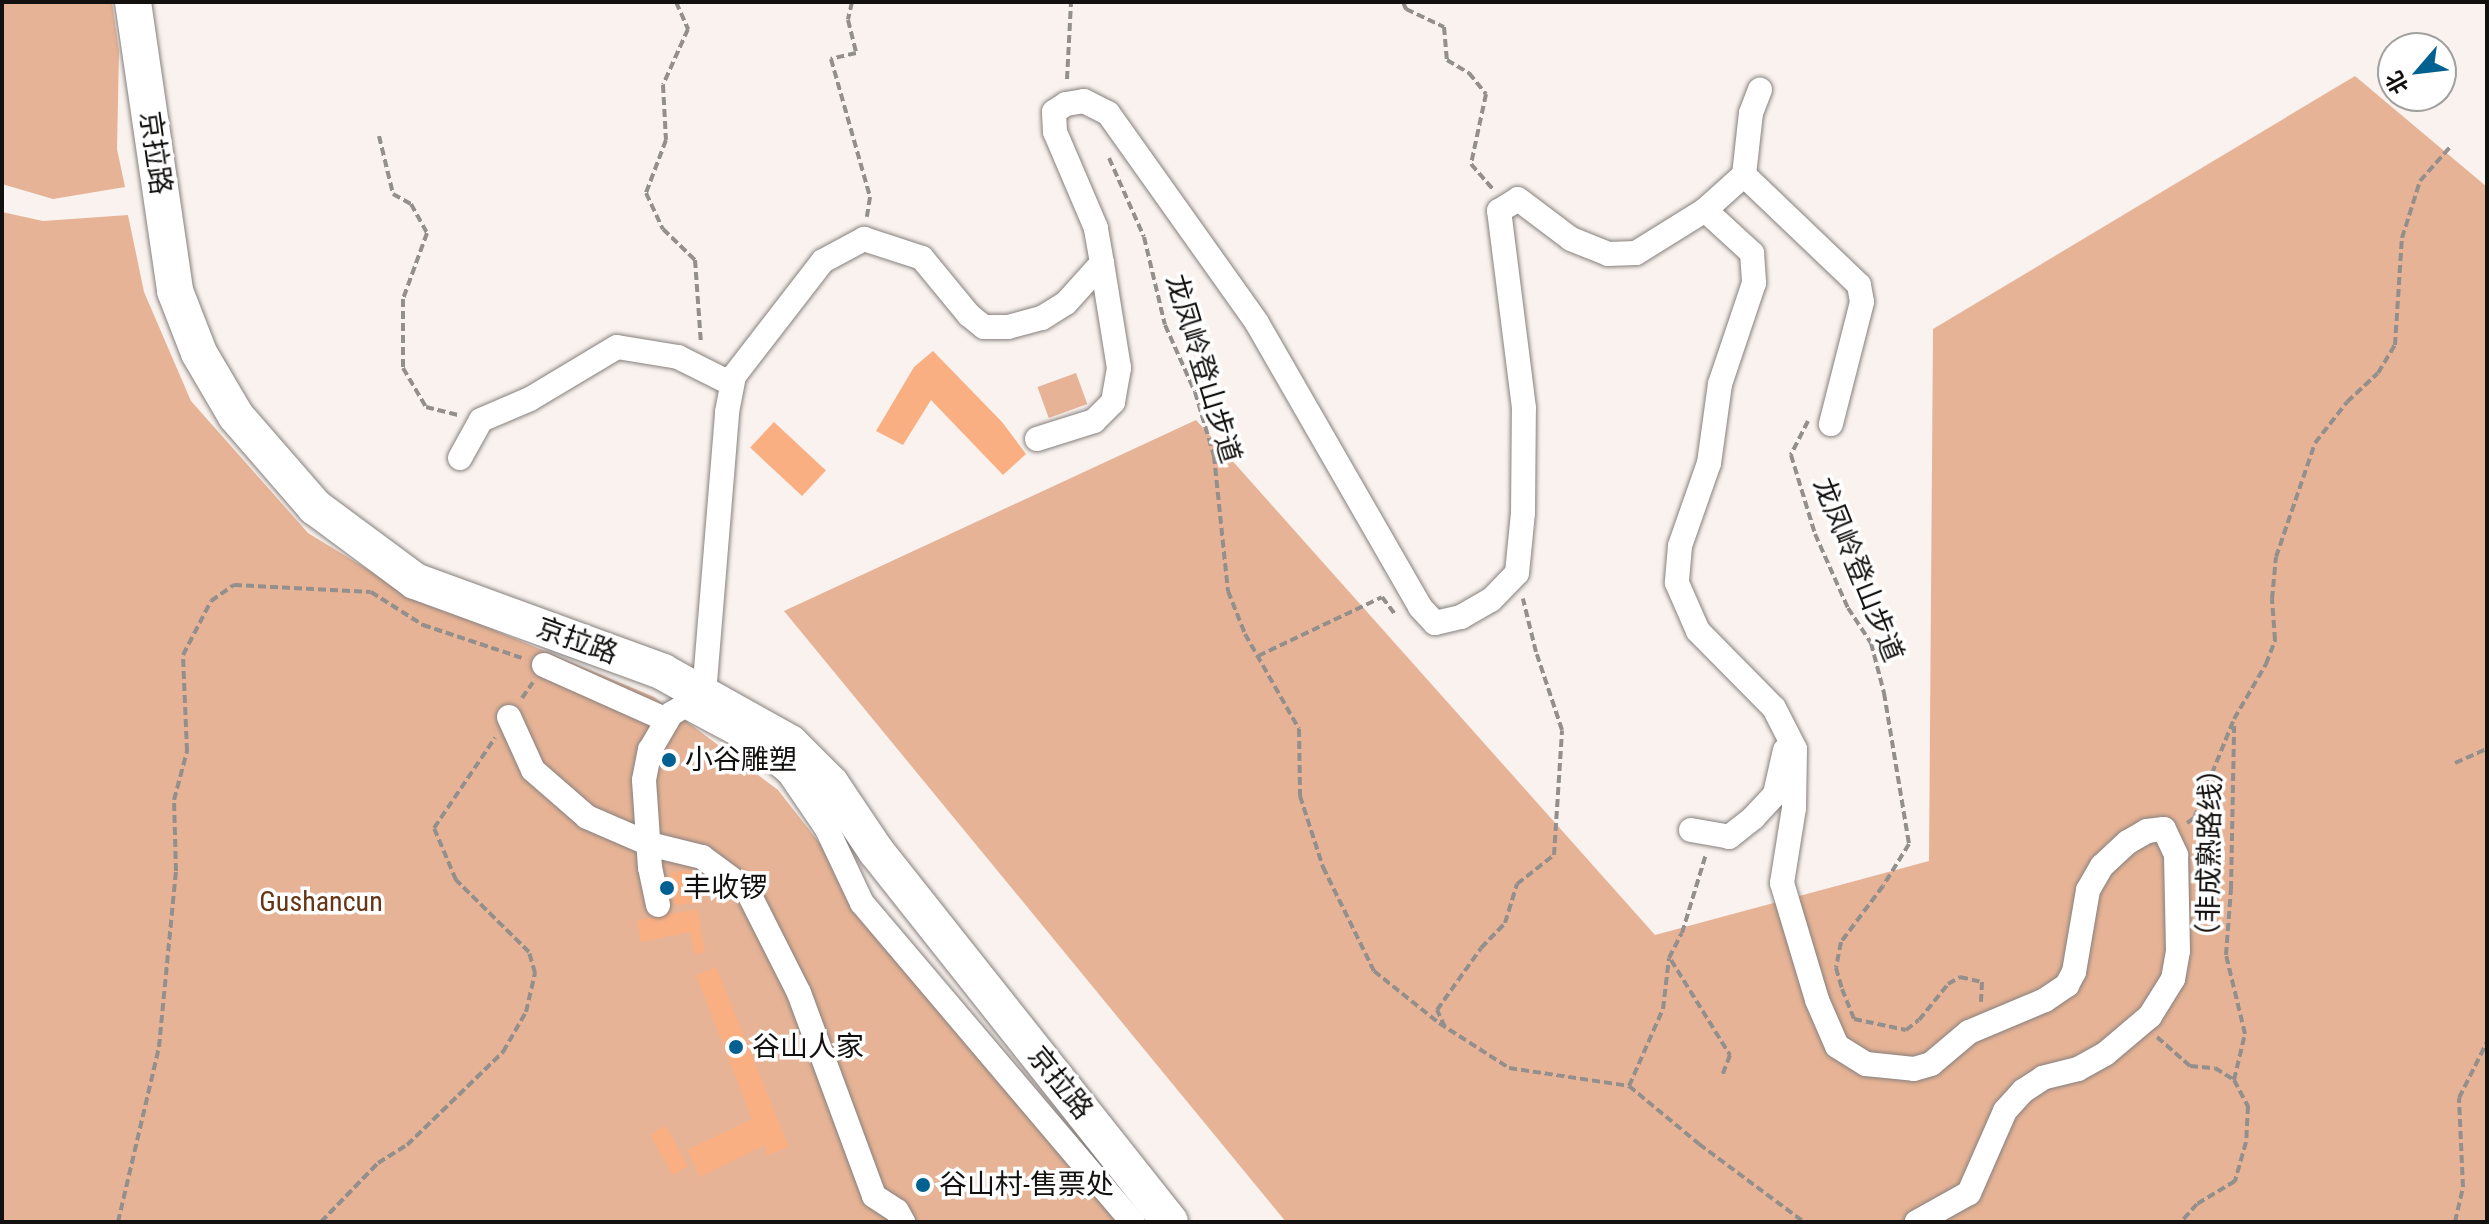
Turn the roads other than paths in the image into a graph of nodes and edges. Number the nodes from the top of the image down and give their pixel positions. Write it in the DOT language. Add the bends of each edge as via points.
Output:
graph roads {
  1 [pos="133,2"];
  2 [pos="1760,90"];
  3 [pos="1744,175"];
  4 [pos="1705,210"];
  5 [pos="1102,263"];
  6 [pos="732,384"];
  7 [pos="1831,424"];
  8 [pos="1037,439"];
  9 [pos="460,458"];
  10 [pos="544,665"];
  11 [pos="685,707"];
  12 [pos="509,717"];
  13 [pos="1788,736"];
  14 [pos="1701,832"];
  15 [pos="649,844"];
  16 [pos="658,905"];
  17 [pos="1154,1220"];
  18 [pos="903,1222"];
  19 [pos="1917,1222"];
  1 -- 11 [label="highway, 京拉路" via="175,291 199,353 236,416 315,507 415,581 663,672"];
  2 -- 3 [label="lane" via="1751,113"];
  3 -- 4 [label="lane"];
  3 -- 7 [label="lane" via="1859,285 1862,302"];
  4 -- 5 [label="lane" via="1636,253 1608,254 1571,239 1518,199 1499,211 1524,408 1517,573 1491,600 1461,617 1435,623 1420,607 1257,323 1108,113 1084,101 1066,104 1054,112 1055,132 1096,228"];
  4 -- 13 [label="lane" via="1752,253 1754,283 1720,384 1709,463 1680,546 1677,583 1698,631 1774,708"];
  5 -- 6 [label="lane" via="1066,303 1042,318 984,327 922,258 864,239 823,261"];
  5 -- 8 [label="lane" via="1119,368 1113,402 1094,421"];
  6 -- 9 [label="lane" via="678,357 617,347 530,399 481,420"];
  6 -- 11 [label="lane"];
  10 -- 11 [label="lane"];
  11 -- 15 [label="lane" via="650,750 644,780"];
  11 -- 17 [label="highway, 京拉路" via="790,743 831,784"];
  12 -- 15 [label="lane" via="533,770 587,817"];
  13 -- 14 [label="lane" via="1775,794 1729,837"];
  13 -- 19 [label="lane" via="1795,749 1794,808 1782,883 1817,1000 1837,1046 1866,1064 1914,1069 1931,1064 1969,1032 2045,1000 2067,985 2074,972 2088,890 2102,866 2147,831 2164,829 2176,855 2178,951 2173,979 2150,1016 2105,1054 2023,1091 2005,1111 1969,1193"];
  15 -- 16 [label="lane"];
  15 -- 18 [label="lane" via="702,857 747,890 799,993 874,1196 897,1211"];
}
